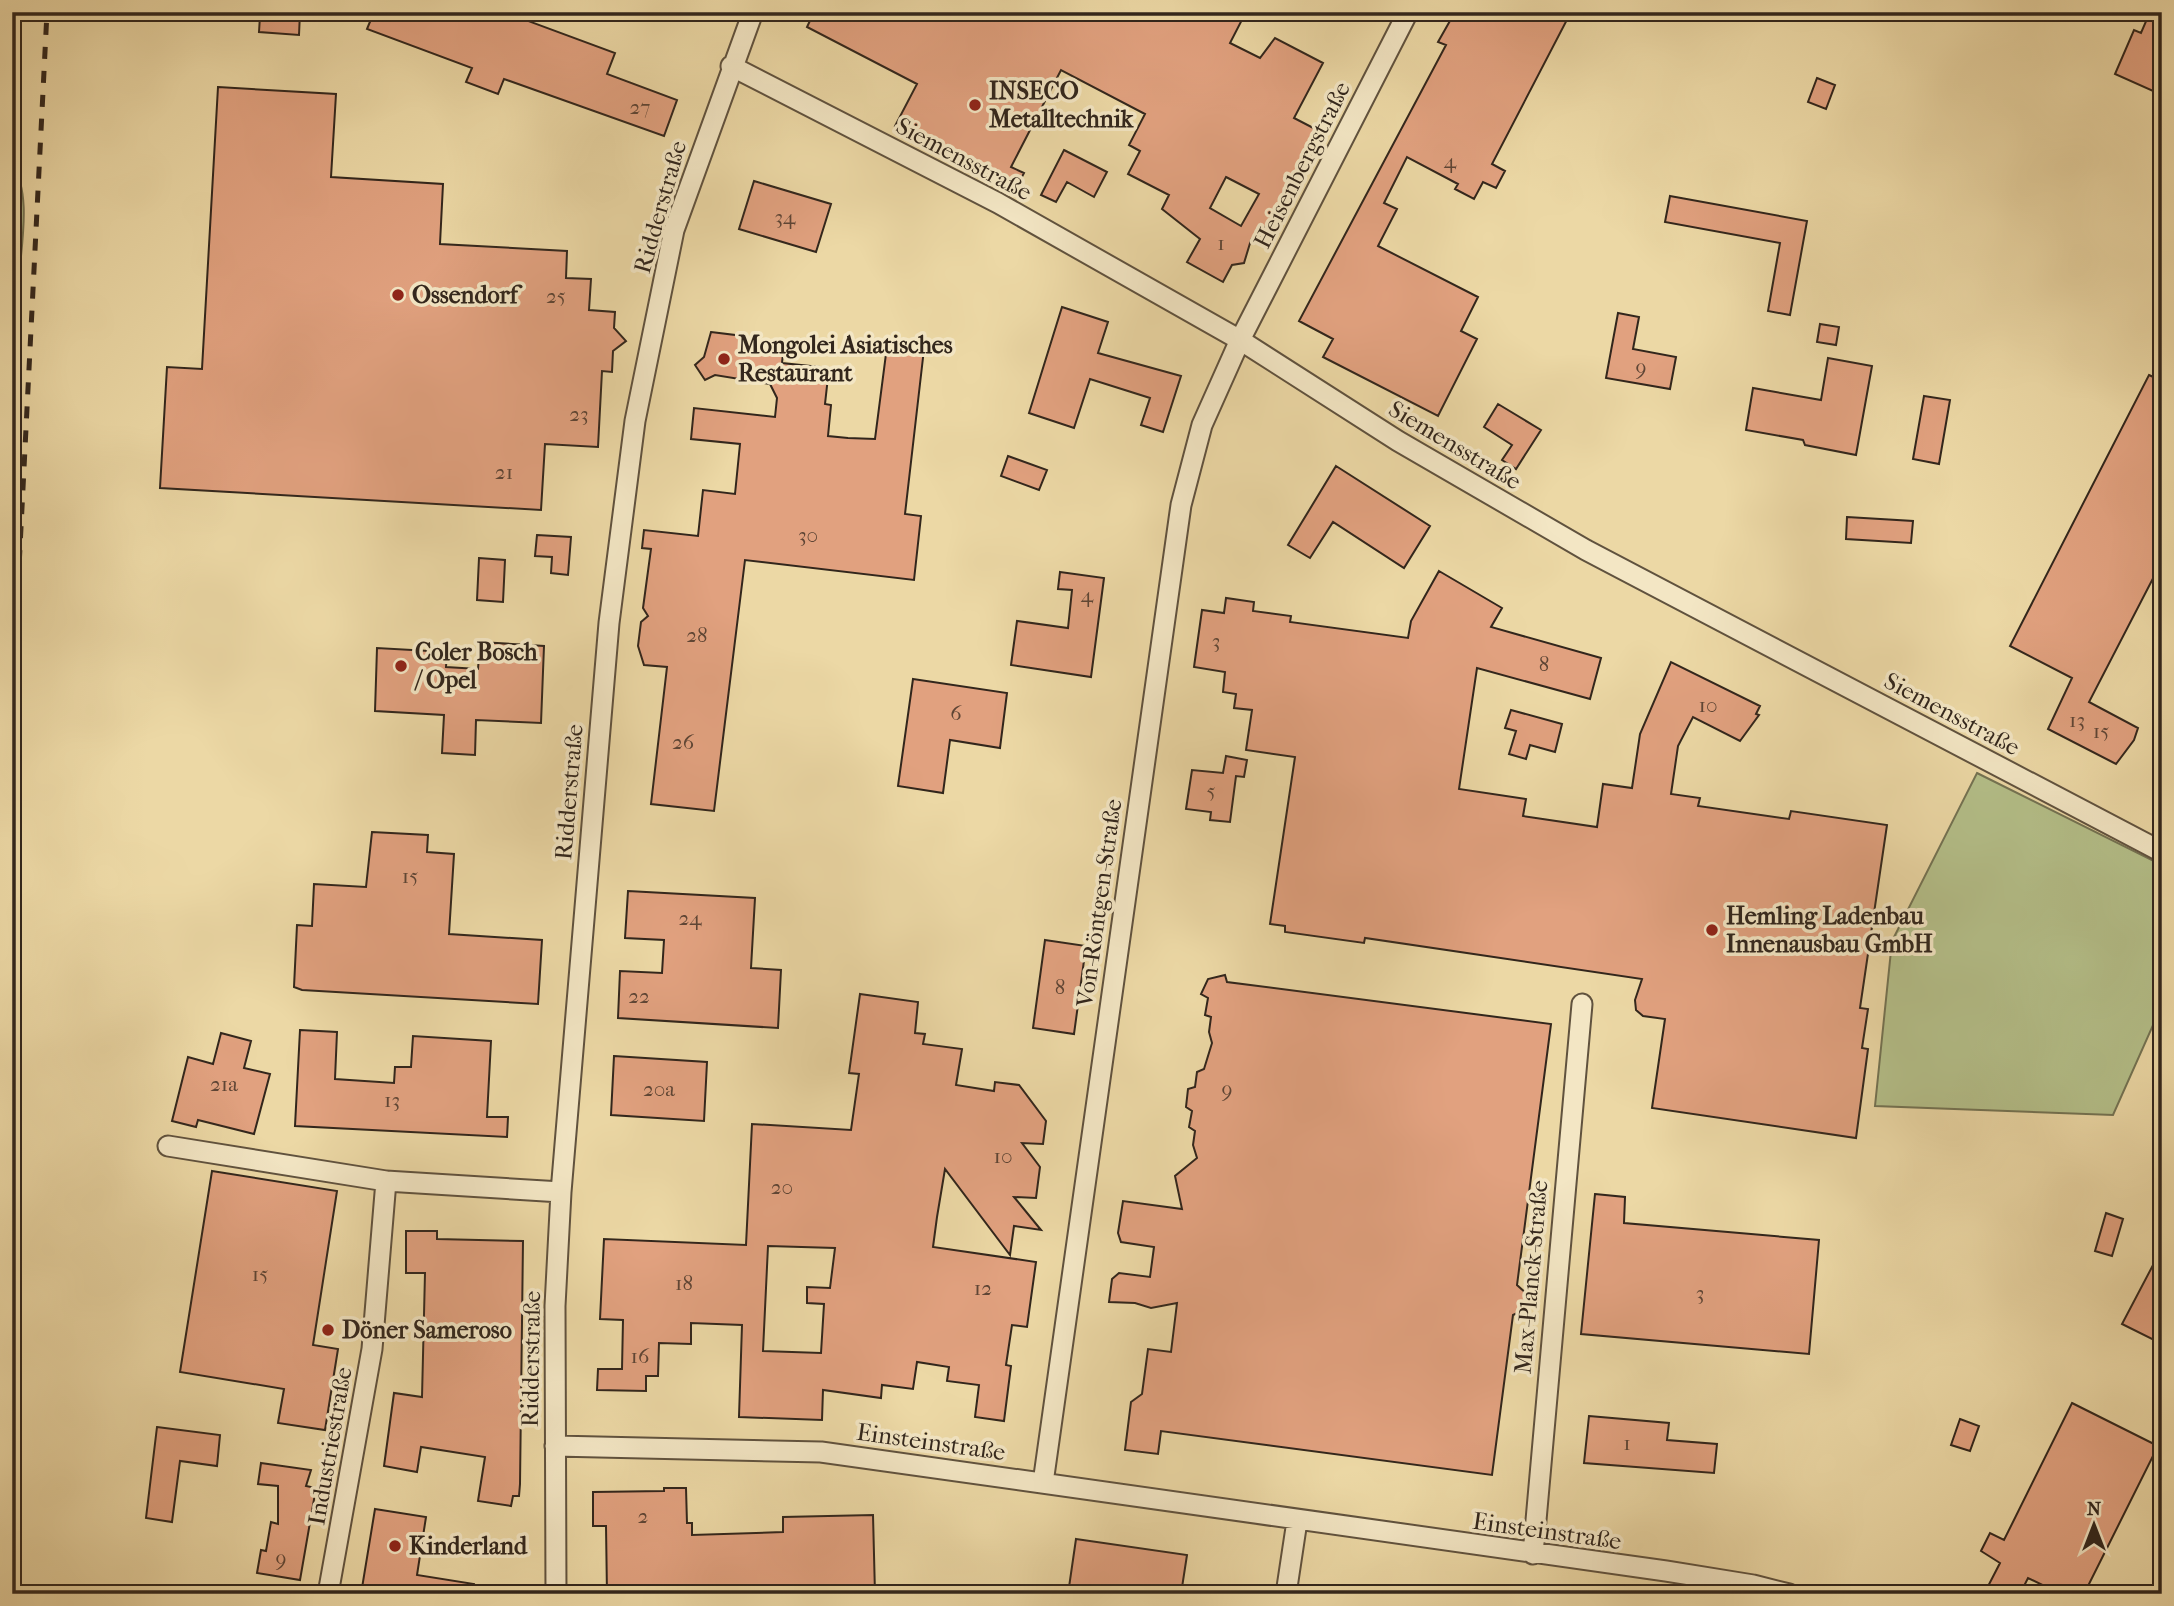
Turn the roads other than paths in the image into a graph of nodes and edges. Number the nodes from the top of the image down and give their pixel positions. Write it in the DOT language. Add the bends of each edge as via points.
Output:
graph roads {
  1 [pos="753,12"];
  2 [pos="1408,12"];
  3 [pos="731,66"];
  4 [pos="1240,340"];
  5 [pos="2162,852"];
  6 [pos="1582,1004"];
  7 [pos="168,1146"];
  8 [pos="386,1181"];
  9 [pos="561,1192"];
  10 [pos="555,1446"];
  11 [pos="1043,1483"];
  12 [pos="1297,1521"];
  13 [pos="1532,1554"];
  14 [pos="328,1594"];
  15 [pos="556,1594"];
  16 [pos="1286,1594"];
  17 [pos="1789,1594"];
  1 -- 3 [label="street, Ridderstraße"];
  2 -- 4 [label="street, Heisenbergstraße"];
  3 -- 4 [label="street, Siemensstraße" via="998,203"];
  3 -- 9 [label="street, Ridderstraße" via="674,230 635,421 608,634"];
  4 -- 5 [label="street, Siemensstraße" via="1398,441 1586,550"];
  4 -- 11 [label="street, Von-Röntgen-Straße" via="1202,425 1181,505"];
  6 -- 13 [label="street, Max-Planck-Straße"];
  7 -- 8 [label="street"];
  8 -- 9 [label="street"];
  8 -- 14 [label="street, Industriestraße" via="372,1349"];
  9 -- 10 [label="street, Ridderstraße"];
  10 -- 11 [label="street, Einsteinstraße" via="821,1452"];
  10 -- 15 [label="street, Ridderstraße"];
  11 -- 12 [label="street, Einsteinstraße"];
  12 -- 13 [label="street, Einsteinstraße"];
  12 -- 16 [label="street"];
  13 -- 17 [label="street, Einsteinstraße" via="1666,1571"];
}
